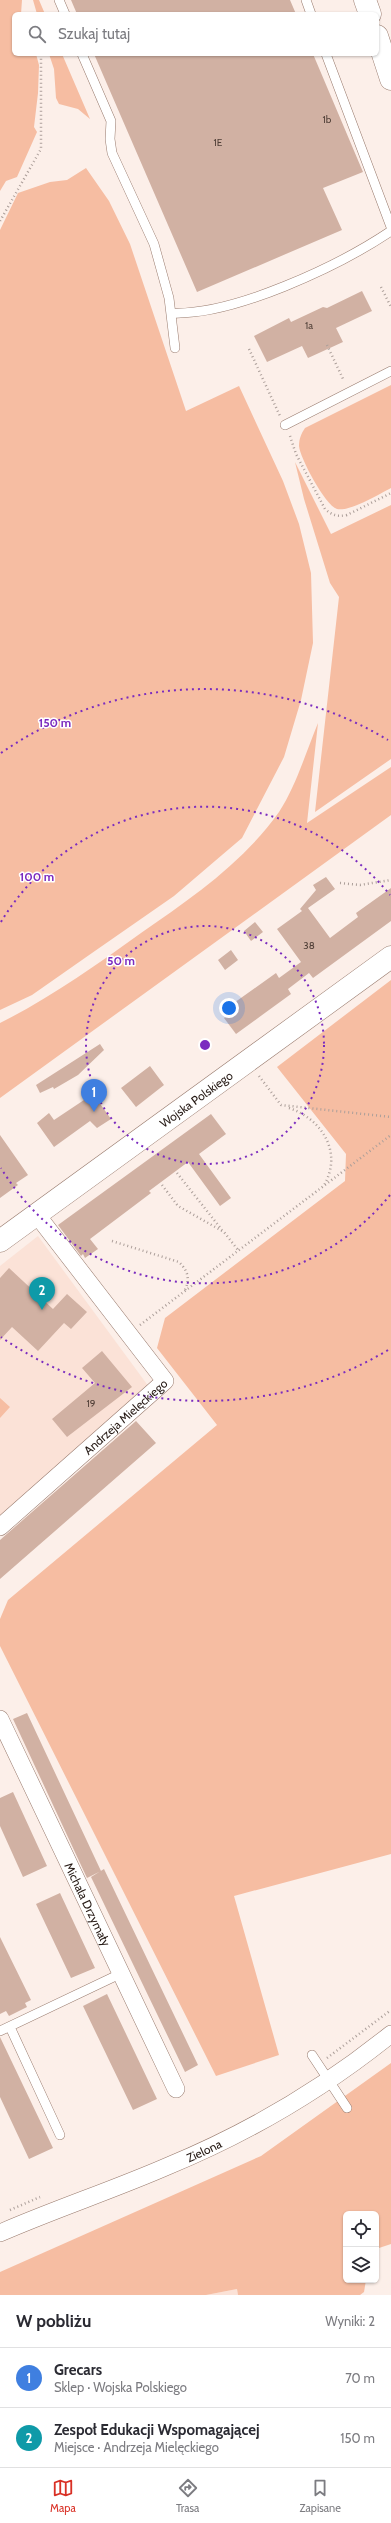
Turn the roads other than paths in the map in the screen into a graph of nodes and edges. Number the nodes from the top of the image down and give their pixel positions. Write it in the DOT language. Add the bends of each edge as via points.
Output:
graph roads {
  1 [pos="59,0"];
  2 [pos="306,0"];
  3 [pos="365,0"];
  4 [pos="64,12"];
  5 [pos="310,12"];
  6 [pos="369,12"];
  7 [pos="379,42"];
  8 [pos="83,56"];
  9 [pos="327,56"];
  10 [pos="391,79"];
  11 [pos="391,227"];
  12 [pos="391,231"];
  13 [pos="171,314"];
  14 [pos="175,348"];
  15 [pos="391,371"];
  16 [pos="285,425"];
  17 [pos="391,957"];
  18 [pos="37,1215"];
  19 [pos="0,1241"];
  20 [pos="0,1527"];
  21 [pos="0,1719"];
  22 [pos="122,1973"];
  23 [pos="10,2027"];
  24 [pos="0,2031"];
  25 [pos="391,2034"];
  26 [pos="312,2055"];
  27 [pos="329,2080"];
  28 [pos="176,2089"];
  29 [pos="347,2108"];
  30 [pos="60,2135"];
  31 [pos="0,2233"];
  1 -- 4 [label="lane"];
  2 -- 5 [label="lane"];
  3 -- 6 [label="street"];
  7 -- 10 [label="street"];
  8 -- 13 [label="lane" via="111,121 112,153 154,244"];
  9 -- 11 [label="lane"];
  12 -- 13 [label="lane" via="350,257 255,297 212,310"];
  13 -- 14 [label="lane"];
  15 -- 16 [label="lane"];
  17 -- 18 [label="street, Wojska Polskiego"];
  18 -- 19 [label="street, Wojska Polskiego"];
  18 -- 20 [label="street, Andrzeja Mielęckiego" via="165,1381"];
  21 -- 22 [label="street, Michała Drzymały"];
  22 -- 23 [label="lane"];
  22 -- 28 [label="street, Michała Drzymały"];
  23 -- 24 [label="lane"];
  23 -- 30 [label="lane"];
  25 -- 27 [label="street, Zielona"];
  26 -- 27 [label="lane"];
  27 -- 29 [label="lane"];
  27 -- 31 [label="street, Zielona" via="217,2145"];
}
